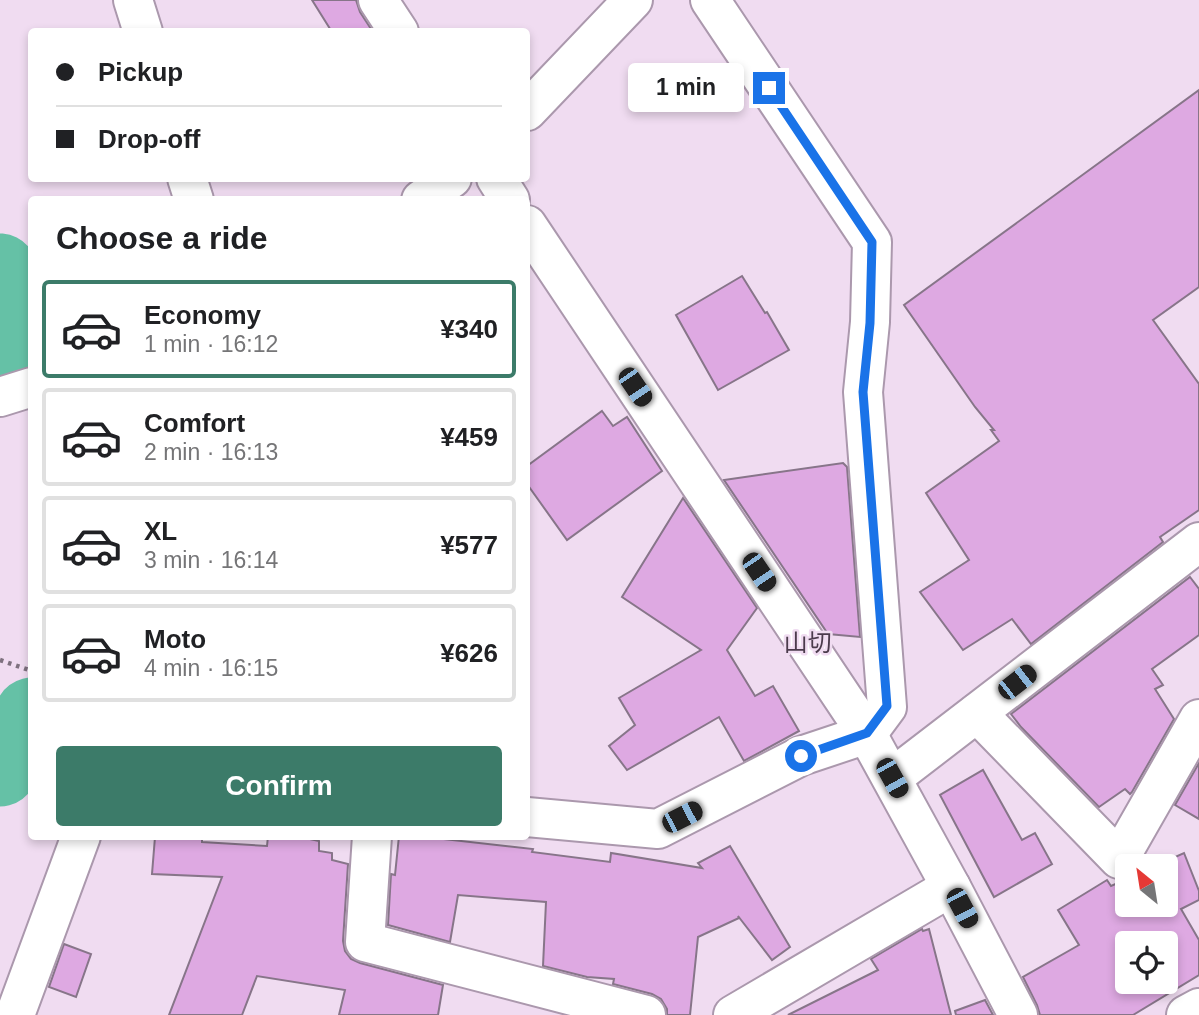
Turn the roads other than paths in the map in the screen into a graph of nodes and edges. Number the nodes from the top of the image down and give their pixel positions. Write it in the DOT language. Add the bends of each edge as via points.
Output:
graph roads {
  1 [pos="133,0"];
  2 [pos="378,0"];
  3 [pos="633,0"];
  4 [pos="710,0"];
  5 [pos="142,28"];
  6 [pos="396,28"];
  7 [pos="530,108"];
  8 [pos="446,182"];
  9 [pos="427,196"];
  10 [pos="530,229"];
  11 [pos="28,388"];
  12 [pos="0,397"];
  13 [pos="1199,542"];
  14 [pos="977,713"];
  15 [pos="1199,719"];
  16 [pos="867,733"];
  17 [pos="892,778"];
  18 [pos="530,817"];
  19 [pos="80,840"];
  20 [pos="372,840"];
  21 [pos="951,887"];
  22 [pos="1199,1008"];
  23 [pos="15,1015"];
  24 [pos="646,1015"];
  25 [pos="733,1015"];
  26 [pos="1018,1015"];
  27 [pos="1186,1015"];
  1 -- 5 [label="street"];
  2 -- 6 [label="street"];
  3 -- 7 [label="street"];
  4 -- 16 [label="street" via="872,242 863,392 887,706"];
  8 -- 9 [label="street"];
  10 -- 16 [label="street"];
  11 -- 12 [label="street"];
  13 -- 14 [label="street"];
  14 -- 15 [label="street" via="1119,859"];
  14 -- 17 [label="street"];
  16 -- 17 [label="street"];
  16 -- 18 [label="street" via="801,756 658,829"];
  17 -- 21 [label="street"];
  19 -- 23 [label="street"];
  20 -- 24 [label="street" via="365,942"];
  21 -- 25 [label="street"];
  21 -- 26 [label="street"];
  22 -- 27 [label="street"];
}
